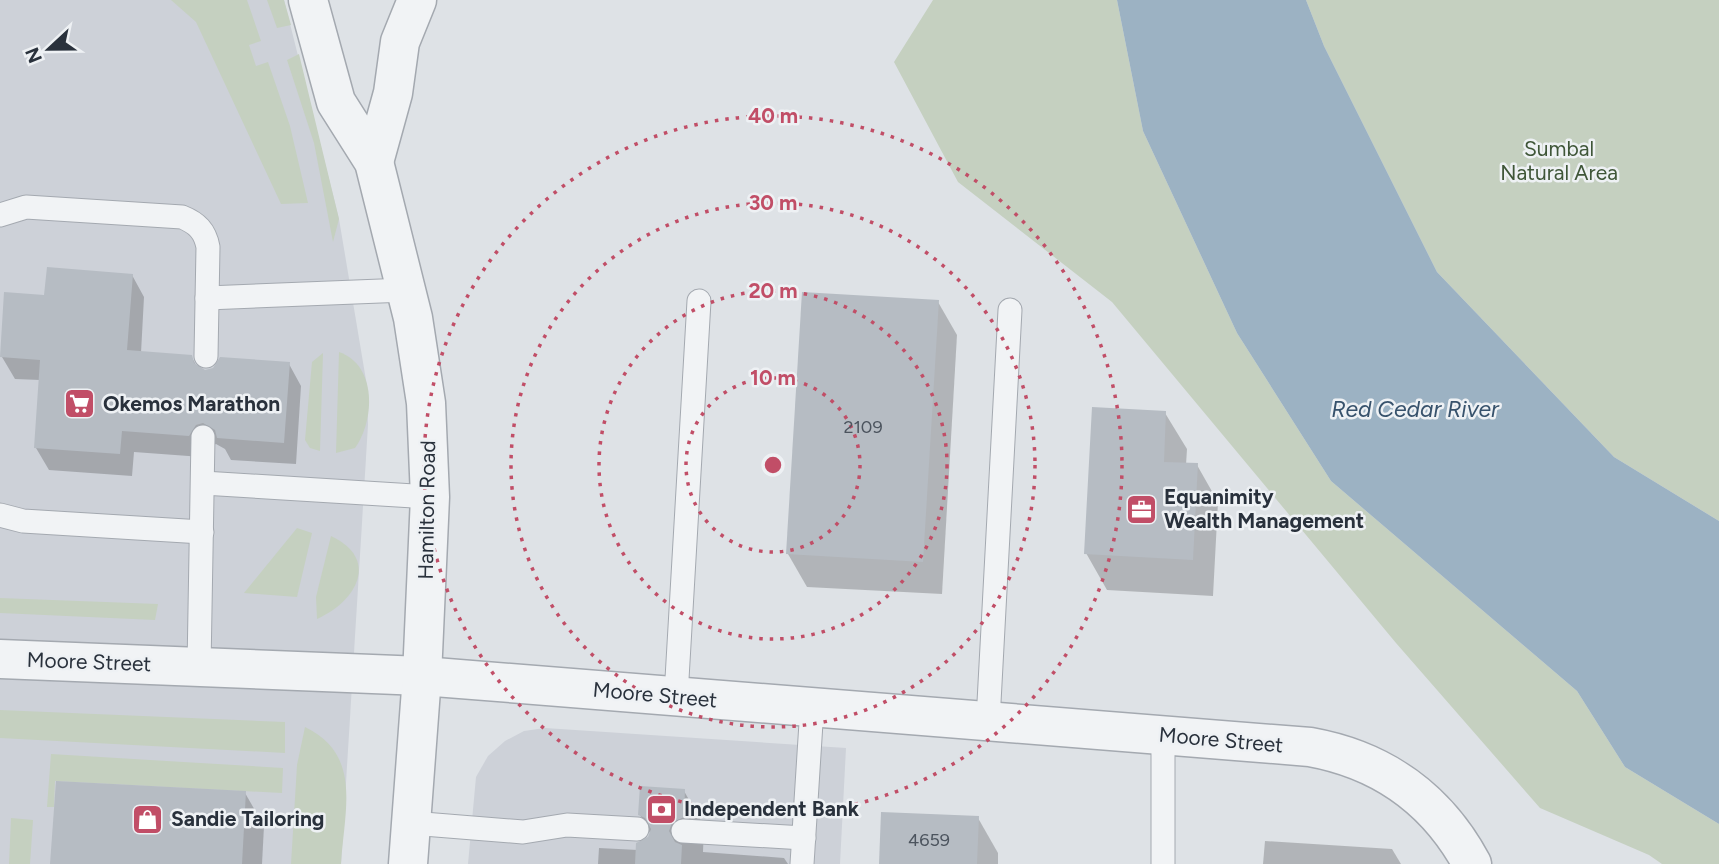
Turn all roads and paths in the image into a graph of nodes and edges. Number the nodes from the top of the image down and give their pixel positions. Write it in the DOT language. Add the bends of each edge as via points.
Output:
graph roads {
  1 [pos="309,0"];
  2 [pos="417,0"];
  3 [pos="374,162"];
  4 [pos="0,215"];
  5 [pos="406,290"];
  6 [pos="206,298"];
  7 [pos="699,301"];
  8 [pos="1010,310"];
  9 [pos="206,356"];
  10 [pos="203,437"];
  11 [pos="203,483"];
  12 [pos="430,497"];
  13 [pos="0,515"];
  14 [pos="202,532"];
  15 [pos="0,659"];
  16 [pos="199,667"];
  17 [pos="422,676"];
  18 [pos="676,696"];
  19 [pos="812,707"];
  20 [pos="988,721"];
  21 [pos="1163,735"];
  22 [pos="411,823"];
  23 [pos="637,829"];
  24 [pos="683,831"];
  25 [pos="804,838"];
  26 [pos="408,864"];
  27 [pos="802,864"];
  28 [pos="1163,864"];
  29 [pos="1472,864"];
  1 -- 3 [label="street, Hamilton Road" via="336,102"];
  2 -- 3 [label="street, Hamilton Road" via="400,42 393,93"];
  3 -- 5 [label="street, Hamilton Road"];
  4 -- 6 [label="lane" via="26,207 192,221 206,237"];
  5 -- 6 [label="lane"];
  5 -- 12 [label="street, Hamilton Road" via="426,403"];
  6 -- 9 [label="lane"];
  7 -- 18 [label="lane"];
  8 -- 20 [label="lane"];
  10 -- 11 [label="lane"];
  11 -- 12 [label="lane"];
  11 -- 14 [label="lane"];
  12 -- 17 [label="street, Hamilton Road"];
  13 -- 14 [label="lane" via="23,521"];
  14 -- 16 [label="lane"];
  15 -- 16 [label="street, Moore Street"];
  16 -- 17 [label="street, Moore Street"];
  17 -- 18 [label="street, Moore Street"];
  17 -- 22 [label="street, Hamilton Road"];
  18 -- 19 [label="street, Moore Street"];
  19 -- 20 [label="street, Moore Street"];
  19 -- 25 [label="lane"];
  20 -- 21 [label="street, Moore Street"];
  21 -- 28 [label="lane"];
  21 -- 29 [label="street, Moore Street" via="1310,747 1347,755 1391,775 1440,815"];
  22 -- 23 [label="lane" via="523,832 567,825"];
  22 -- 26 [label="street, Hamilton Road"];
  24 -- 25 [label="lane"];
  25 -- 27 [label="lane"];
}
